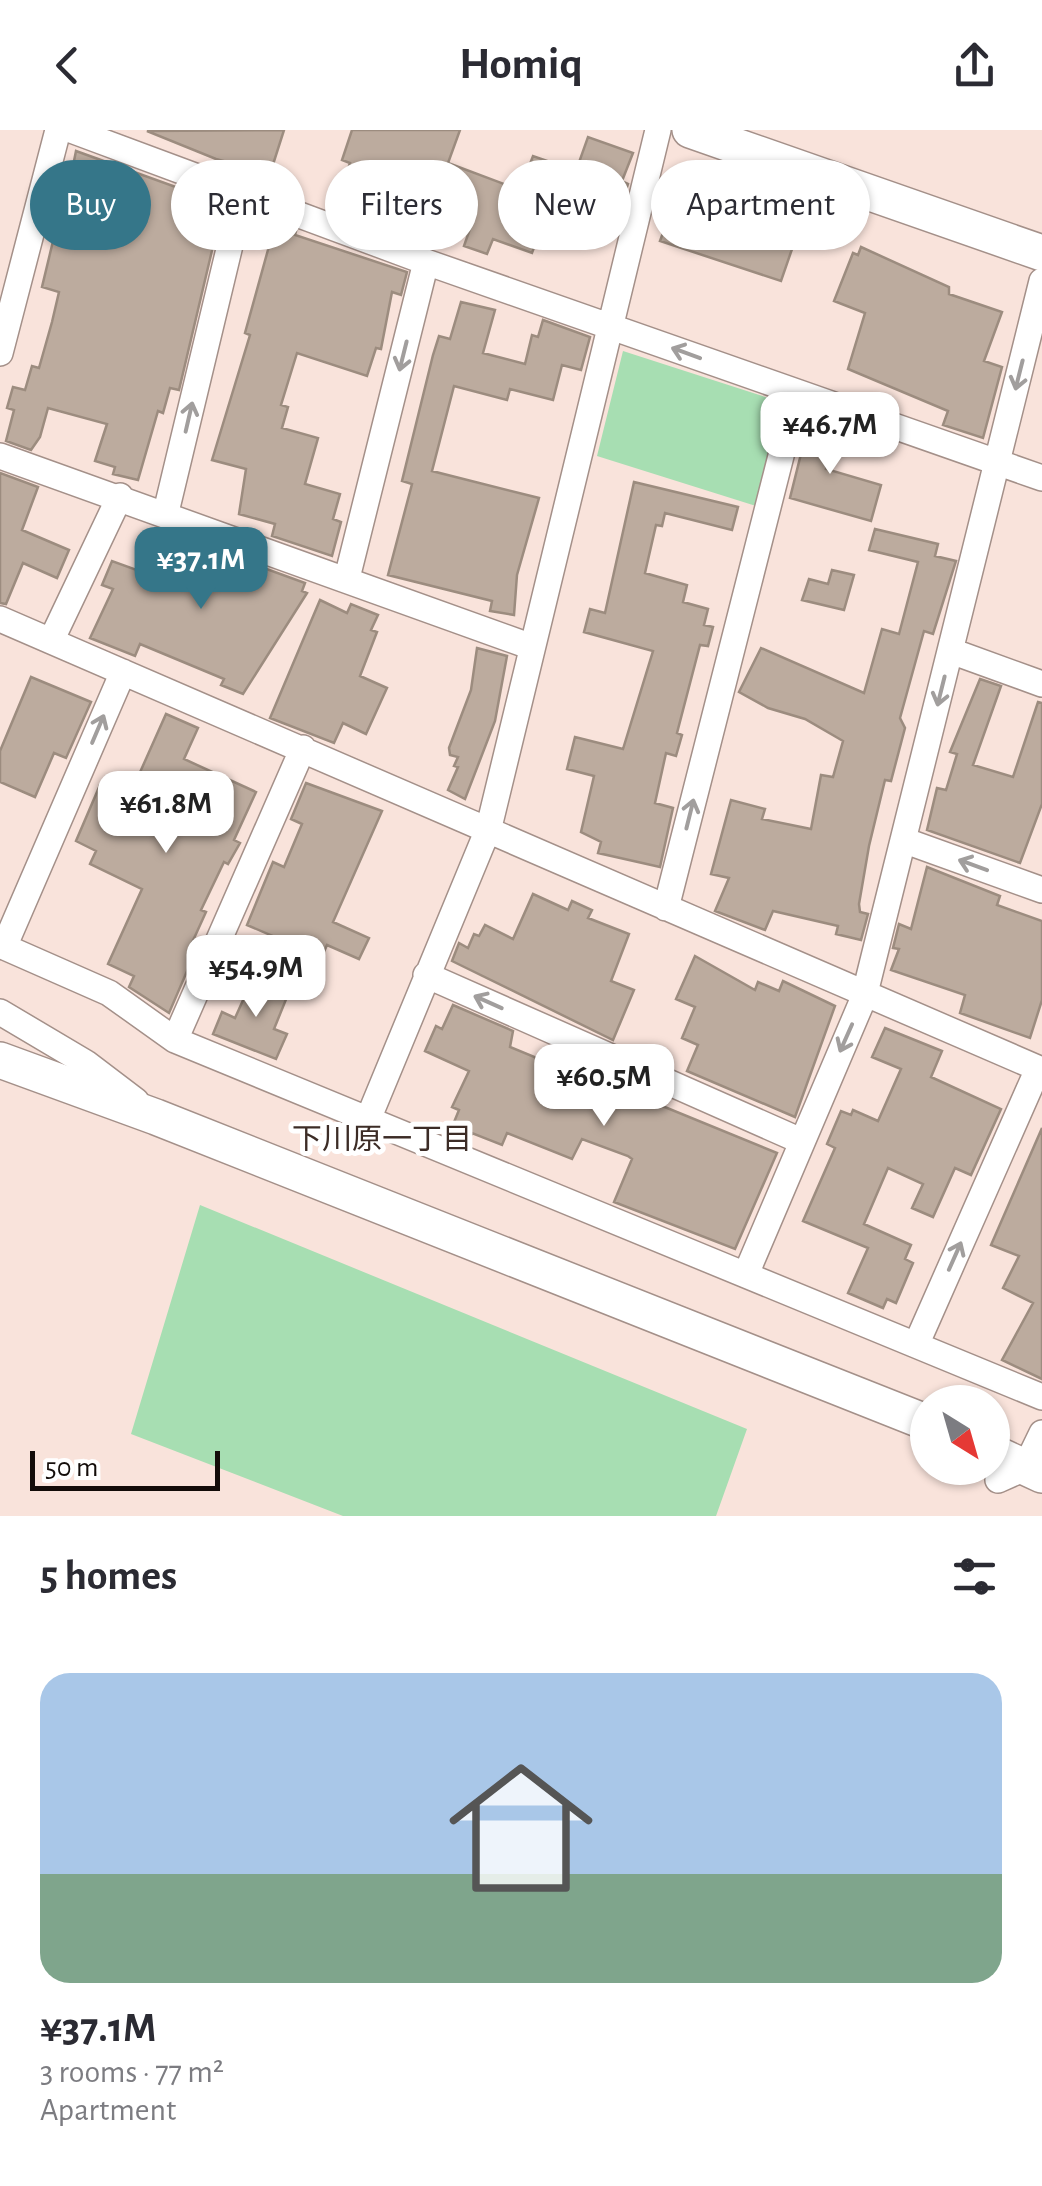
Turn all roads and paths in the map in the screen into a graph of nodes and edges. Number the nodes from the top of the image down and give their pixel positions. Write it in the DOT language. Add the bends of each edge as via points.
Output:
graph roads {
  1 [pos="58,130"];
  2 [pos="70,130"];
  3 [pos="658,130"];
  4 [pos="690,130"];
  5 [pos="171,166"];
  6 [pos="305,215"];
  7 [pos="229,250"];
  8 [pos="1042,253"];
  9 [pos="426,262"];
  10 [pos="1042,280"];
  11 [pos="610,326"];
  12 [pos="0,353"];
  13 [pos="797,393"];
  14 [pos="0,456"];
  15 [pos="998,462"];
  16 [pos="1042,478"];
  17 [pos="120,496"];
  18 [pos="166,512"];
  19 [pos="347,578"];
  20 [pos="0,620"];
  21 [pos="50,641"];
  22 [pos="532,646"];
  23 [pos="951,651"];
  24 [pos="122,672"];
  25 [pos="1042,684"];
  26 [pos="303,748"];
  27 [pos="489,828"];
  28 [pos="903,840"];
  29 [pos="1042,890"];
  30 [pos="666,908"];
  31 [pos="2,946"];
  32 [pos="426,975"];
  33 [pos="864,997"];
  34 [pos="0,1012"];
  35 [pos="176,1040"];
  36 [pos="0,1060"];
  37 [pos="1040,1070"];
  38 [pos="156,1117"];
  39 [pos="369,1117"];
  40 [pos="802,1141"];
  41 [pos="746,1274"];
  42 [pos="916,1345"];
  43 [pos="1042,1397"];
  44 [pos="910,1416"];
  45 [pos="1042,1434"];
  46 [pos="1014,1469"];
  1 -- 12 [label="street"];
  2 -- 5 [label="street"];
  3 -- 11 [label="street"];
  4 -- 8 [label="street"];
  6 -- 9 [label="street"];
  18 -- 7 [label="street, one-way"];
  9 -- 11 [label="street"];
  9 -- 19 [label="street, one-way"];
  10 -- 15 [label="street, one-way"];
  13 -- 11 [label="street, one-way"];
  11 -- 22 [label="street"];
  13 -- 15 [label="street"];
  30 -- 13 [label="street, one-way"];
  14 -- 17 [label="street"];
  15 -- 16 [label="street"];
  15 -- 23 [label="street"];
  17 -- 18 [label="street"];
  17 -- 21 [label="street"];
  18 -- 19 [label="street"];
  19 -- 22 [label="street"];
  20 -- 21 [label="street"];
  21 -- 24 [label="street"];
  22 -- 27 [label="street"];
  23 -- 25 [label="street"];
  23 -- 28 [label="street, one-way"];
  24 -- 26 [label="street"];
  31 -- 24 [label="street, one-way"];
  26 -- 27 [label="street"];
  26 -- 35 [label="street"];
  27 -- 30 [label="street"];
  27 -- 32 [label="street"];
  29 -- 28 [label="street, one-way"];
  28 -- 33 [label="street"];
  30 -- 33 [label="street"];
  31 -- 35 [label="street" via="109,993"];
  32 -- 39 [label="street"];
  40 -- 32 [label="street, one-way"];
  33 -- 37 [label="street"];
  33 -- 40 [label="street, one-way"];
  34 -- 38 [label="street" via="86,1063"];
  35 -- 39 [label="street"];
  36 -- 38 [label="street"];
  42 -- 37 [label="street, one-way"];
  38 -- 44 [label="street"];
  39 -- 41 [label="street"];
  40 -- 41 [label="street"];
  41 -- 42 [label="street"];
  42 -- 43 [label="street"];
  45 -- 46 [label="street"];
}
